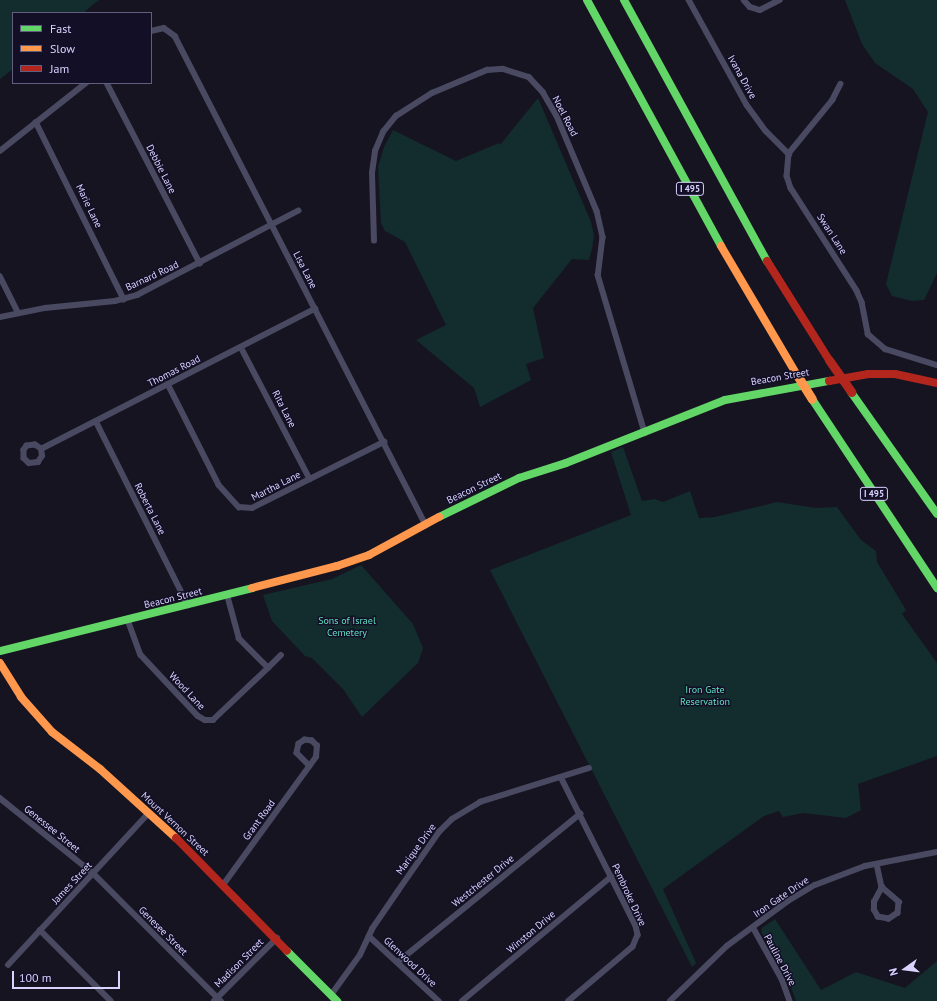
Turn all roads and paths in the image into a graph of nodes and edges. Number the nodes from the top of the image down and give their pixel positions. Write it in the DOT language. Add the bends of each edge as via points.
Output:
graph roads {
  1 [pos="587,0"];
  2 [pos="624,0"];
  3 [pos="689,0"];
  4 [pos="744,0"];
  5 [pos="780,0"];
  6 [pos="152,31"];
  7 [pos="85,84"];
  8 [pos="108,84"];
  9 [pos="841,84"];
  10 [pos="36,122"];
  11 [pos="0,151"];
  12 [pos="789,154"];
  13 [pos="298,212"];
  14 [pos="272,225"];
  15 [pos="374,241"];
  16 [pos="200,263"];
  17 [pos="0,276"];
  18 [pos="124,299"];
  19 [pos="315,309"];
  20 [pos="18,312"];
  21 [pos="0,317"];
  22 [pos="241,347"];
  23 [pos="937,365"];
  24 [pos="937,383"];
  25 [pos="168,384"];
  26 [pos="96,421"];
  27 [pos="644,433"];
  28 [pos="384,442"];
  29 [pos="41,450"];
  30 [pos="310,479"];
  31 [pos="937,514"];
  32 [pos="426,525"];
  33 [pos="937,588"];
  34 [pos="227,595"];
  35 [pos="188,605"];
  36 [pos="128,620"];
  37 [pos="0,652"];
  38 [pos="281,656"];
  39 [pos="0,663"];
  40 [pos="268,668"];
  41 [pos="310,766"];
  42 [pos="589,768"];
  43 [pos="560,777"];
  44 [pos="0,798"];
  45 [pos="149,813"];
  46 [pos="580,814"];
  47 [pos="937,852"];
  48 [pos="877,864"];
  49 [pos="93,873"];
  50 [pos="611,876"];
  51 [pos="223,885"];
  52 [pos="882,886"];
  53 [pos="752,927"];
  54 [pos="40,930"];
  55 [pos="369,936"];
  56 [pos="277,938"];
  57 [pos="398,962"];
  58 [pos="8,965"];
  59 [pos="334,998"];
  60 [pos="217,1000"];
  61 [pos="111,1001"];
  62 [pos="440,1001"];
  63 [pos="462,1001"];
  64 [pos="569,1001"];
  65 [pos="670,1001"];
  66 [pos="790,1001"];
  1 -- 33 [label="main road, I 495, bridge" via="725,253 797,375"];
  2 -- 31 [label="main road, bridge" via="763,254 850,392"];
  3 -- 12 [label="street, Ivana Drive" via="747,106 766,132"];
  4 -- 5 [label="street" via="750,7 760,10"];
  6 -- 14 [label="street, Lisa Lane" via="164,28 175,36"];
  7 -- 10 [label="street"];
  8 -- 16 [label="street, Debbie Lane"];
  9 -- 12 [label="street" via="836,95"];
  10 -- 11 [label="street"];
  10 -- 18 [label="street, Marie Lane"];
  12 -- 23 [label="street, Swan Lane" via="787,176 791,188 857,291 862,302 868,334 885,350"];
  13 -- 14 [label="street, Barnard Road"];
  14 -- 16 [label="street, Barnard Road"];
  14 -- 19 [label="street, Lisa Lane"];
  15 -- 27 [label="street, Noel Road" via="372,174 375,151 383,132 396,116 432,93 487,70 502,69 529,77 557,116 597,211 603,237 598,275"];
  16 -- 18 [label="street, Barnard Road"];
  17 -- 20 [label="street"];
  18 -- 20 [label="street, Barnard Road"];
  19 -- 22 [label="street, Thomas Road"];
  19 -- 28 [label="street, Lisa Lane"];
  20 -- 21 [label="street, Barnard Road"];
  22 -- 25 [label="street, Thomas Road"];
  22 -- 30 [label="street, Rita Lane"];
  24 -- 27 [label="main road, Beacon Street" via="895,374 868,374 778,388 725,400"];
  25 -- 26 [label="street, Thomas Road"];
  25 -- 30 [label="street, Martha Lane" via="219,485 239,507 252,508"];
  26 -- 29 [label="street, Thomas Road"];
  26 -- 35 [label="street, Roberta Lane"];
  27 -- 32 [label="main road, Beacon Street" via="519,478 469,500"];
  28 -- 30 [label="street, Martha Lane"];
  28 -- 32 [label="street, Lisa Lane"];
  32 -- 34 [label="main road, Beacon Street" via="369,555 310,575"];
  34 -- 35 [label="main road, Beacon Street"];
  34 -- 40 [label="street" via="239,639"];
  35 -- 36 [label="main road, Beacon Street"];
  36 -- 37 [label="main road, Beacon Street"];
  36 -- 40 [label="street, Wood Lane" via="141,655 198,716 205,720 218,718"];
  38 -- 40 [label="street, Wood Lane"];
  39 -- 45 [label="main road, Mount Vernon Street" via="21,697 52,732"];
  41 -- 41 [label="street, Grant Road" via="318,750 316,744 307,740 299,744 297,753"];
  41 -- 51 [label="street, Grant Road"];
  42 -- 43 [label="street, Marique Drive"];
  43 -- 46 [label="street, Pembroke Drive"];
  43 -- 55 [label="street, Marique Drive" via="480,802 452,819 439,832"];
  44 -- 49 [label="street, Genessee Street"];
  45 -- 49 [label="street, James Street"];
  45 -- 51 [label="main road, Mount Vernon Street"];
  46 -- 50 [label="street, Pembroke Drive"];
  46 -- 57 [label="street, Westchester Drive"];
  47 -- 48 [label="street, Iron Gate Drive"];
  48 -- 52 [label="street"];
  48 -- 53 [label="street, Iron Gate Drive" via="815,885"];
  49 -- 54 [label="street, James Street"];
  49 -- 60 [label="street, Genesee Street"];
  50 -- 63 [label="street, Winston Drive"];
  50 -- 64 [label="street, Pembroke Drive" via="636,926 636,940 633,947"];
  51 -- 56 [label="main road, Mount Vernon Street"];
  52 -- 52 [label="street" via="873,907 878,917 889,919 896,915 900,905"];
  53 -- 65 [label="street, Iron Gate Drive" via="727,946"];
  53 -- 66 [label="street, Pauline Drive" via="782,979"];
  54 -- 58 [label="street, James Street"];
  54 -- 61 [label="street"];
  55 -- 57 [label="street, Glenwood Drive"];
  55 -- 59 [label="street, Marique Drive"];
  56 -- 59 [label="main road, Mount Vernon Street"];
  56 -- 60 [label="street, Madison Street"];
  57 -- 62 [label="street, Glenwood Drive"];
}
